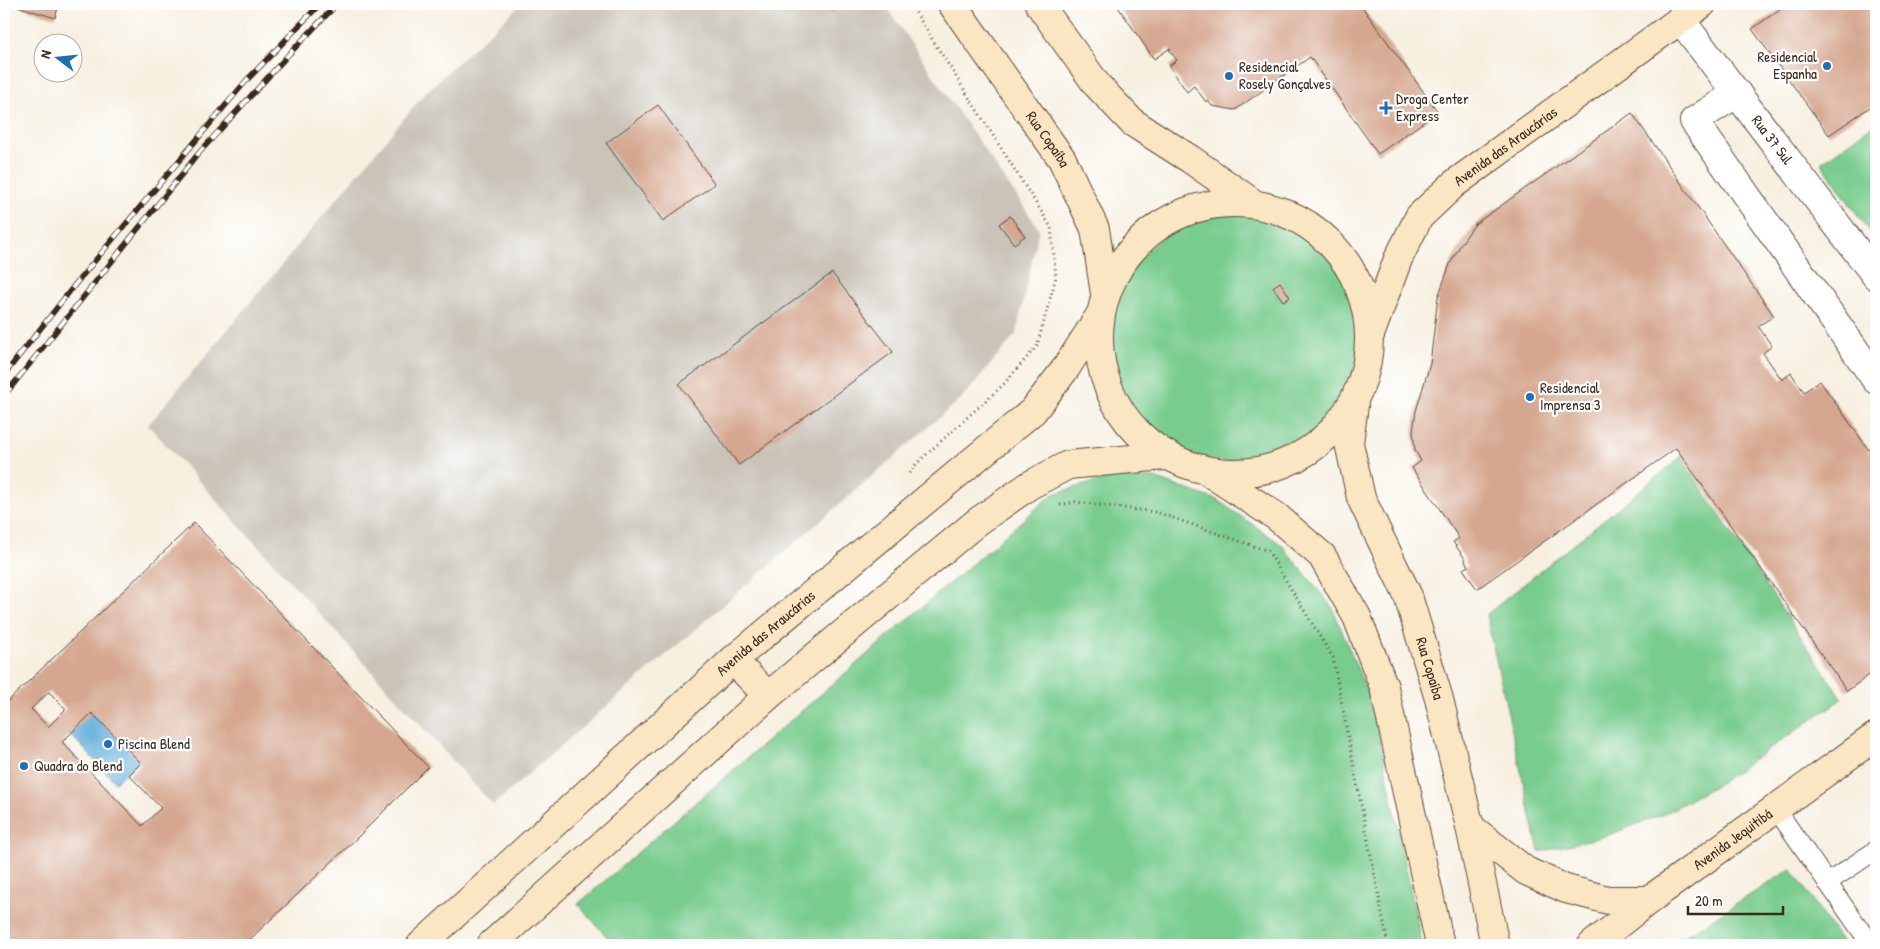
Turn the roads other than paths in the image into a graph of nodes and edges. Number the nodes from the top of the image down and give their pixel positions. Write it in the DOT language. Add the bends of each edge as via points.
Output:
graph roads {
  1 [pos="952,4"];
  2 [pos="1039,4"];
  3 [pos="1684,9"];
  4 [pos="1738,93"];
  5 [pos="1253,203"];
  6 [pos="1876,276"];
  7 [pos="1103,305"];
  8 [pos="1370,337"];
  9 [pos="1876,380"];
  10 [pos="1354,400"];
  11 [pos="1164,456"];
  12 [pos="1210,473"];
  13 [pos="734,660"];
  14 [pos="768,696"];
  15 [pos="1876,736"];
  16 [pos="1776,809"];
  17 [pos="1470,827"];
  18 [pos="1876,850"];
  19 [pos="1827,883"];
  20 [pos="1650,900"];
  21 [pos="421,945"];
  22 [pos="491,945"];
  23 [pos="1440,945"];
  24 [pos="1495,945"];
  25 [pos="1592,945"];
  26 [pos="1871,945"];
  1 -- 7 [label="main road, Rua Copaíba" via="1062,160 1095,229"];
  2 -- 5 [label="main road" via="1097,85 1132,122"];
  3 -- 4 [label="street, Rua 37 Sul"];
  3 -- 8 [label="main road, Avenida das Araucárias" via="1454,184 1419,217 1398,259"];
  4 -- 6 [label="street, Rua 37 Sul"];
  4 -- 9 [label="street" via="1694,121"];
  5 -- 7 [label="main road, Avenida das Araucárias" via="1207,205 1163,222 1128,253"];
  5 -- 8 [label="main road" via="1299,218 1336,248 1361,289"];
  7 -- 11 [label="main road, Rua Copaíba" via="1099,356 1111,396 1133,430"];
  7 -- 13 [label="main road, Avenida das Araucárias" via="1066,368 1033,411"];
  8 -- 10 [label="main road" via="1366,369"];
  10 -- 12 [label="main road" via="1335,428 1309,451 1286,463 1245,474"];
  10 -- 17 [label="main road, Rua Copaíba" via="1349,443 1361,498 1408,596 1440,699"];
  11 -- 12 [label="main road"];
  11 -- 14 [label="main road" via="1068,465 1030,484 977,522"];
  12 -- 23 [label="main road" via="1277,517 1322,556 1357,617 1384,687"];
  13 -- 14 [label="main road"];
  13 -- 21 [label="main road, Avenida das Araucárias"];
  14 -- 22 [label="main road"];
  15 -- 16 [label="main road, Avenida Jequitibá"];
  16 -- 19 [label="lane"];
  16 -- 20 [label="main road, Avenida Jequitibá"];
  17 -- 20 [label="main road" via="1526,871 1566,890 1608,900"];
  17 -- 24 [label="main road, Rua Copaíba"];
  18 -- 19 [label="lane"];
  19 -- 26 [label="lane"];
  20 -- 25 [label="main road, Avenida Jequitibá"];
}
